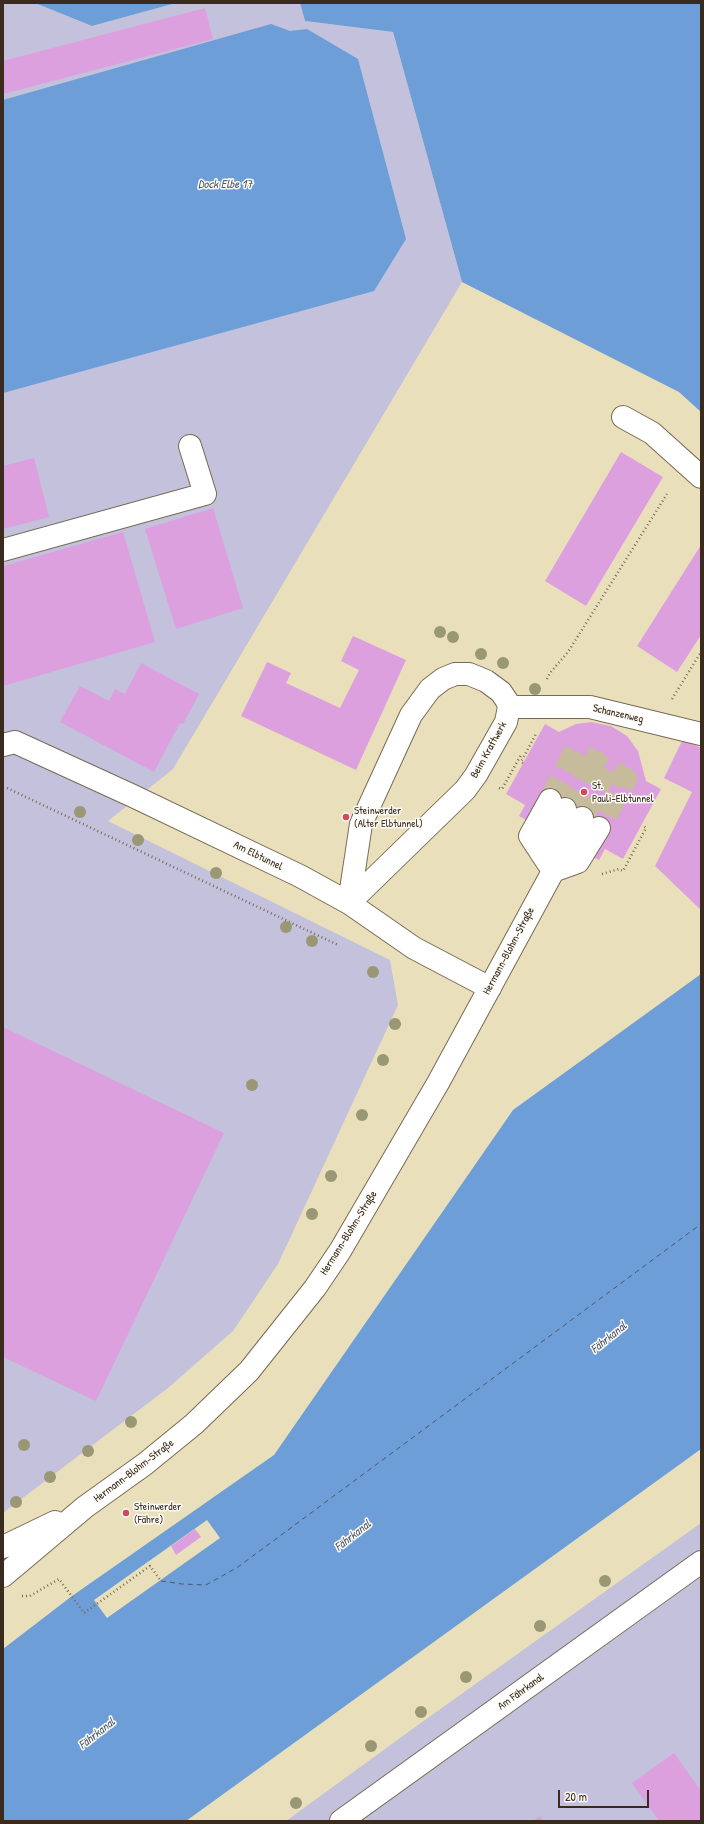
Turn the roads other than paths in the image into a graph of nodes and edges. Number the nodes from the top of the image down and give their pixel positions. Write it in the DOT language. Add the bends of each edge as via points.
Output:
graph roads {
  1 [pos="623,417"];
  2 [pos="190,446"];
  3 [pos="701,477"];
  4 [pos="3,550"];
  5 [pos="509,707"];
  6 [pos="701,734"];
  7 [pos="9,744"];
  8 [pos="553,871"];
  9 [pos="349,903"];
  10 [pos="490,988"];
  11 [pos="85,1507"];
  12 [pos="3,1547"];
  13 [pos="701,1562"];
  14 [pos="3,1576"];
  15 [pos="341,1821"];
  1 -- 3 [label="street" via="652,433"];
  2 -- 4 [label="street" via="205,494"];
  5 -- 6 [label="street, Schanzenweg" via="590,707"];
  5 -- 9 [label="street, Beim Kraftwerk" via="506,722 465,790"];
  5 -- 9 [label="street, Beim Kraftwerk" via="501,692 486,681 469,674 455,674 430,689 411,714 361,824"];
  7 -- 9 [label="street, Am Elbtunnel" via="133,796 300,876"];
  8 -- 8 [label="street" via="578,862 574,814 548,840"];
  8 -- 10 [label="street, Hermann-Blohm-Straße"];
  9 -- 10 [label="street, Am Elbtunnel" via="414,948"];
  10 -- 11 [label="street, Hermann-Blohm-Straße" via="340,1251 315,1288 249,1371 194,1424 145,1464"];
  11 -- 12 [label="street, Hermann-Blohm-Straße"];
  11 -- 14 [label="street, Hermann-Blohm-Straße"];
  13 -- 15 [label="street, Am Fährkanal"];
}
